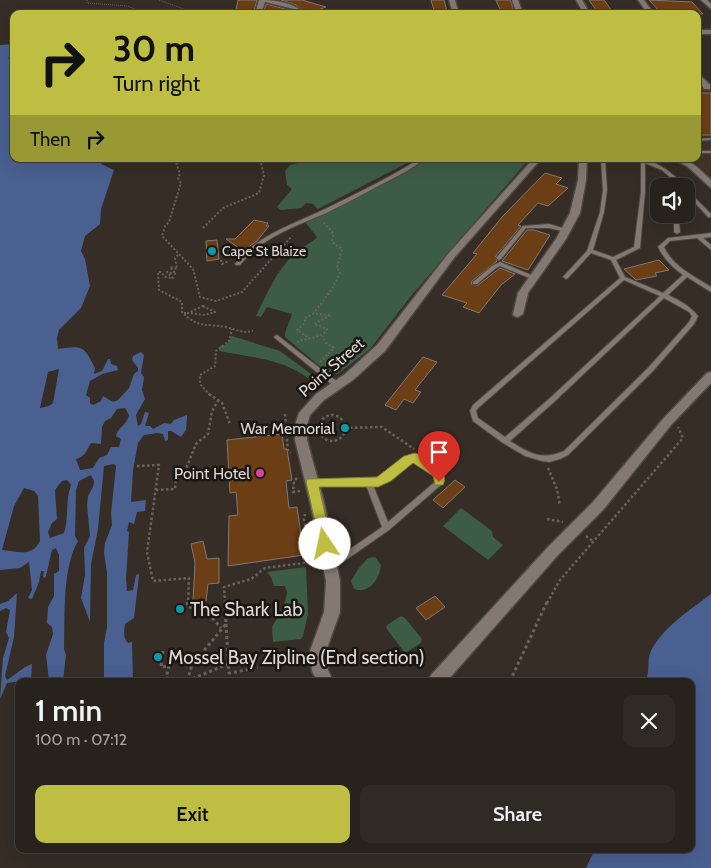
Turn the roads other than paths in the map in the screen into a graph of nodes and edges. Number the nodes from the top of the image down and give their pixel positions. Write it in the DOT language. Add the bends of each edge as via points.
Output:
graph roads {
  1 [pos="262,0"];
  2 [pos="704,0"];
  3 [pos="711,7"];
  4 [pos="298,10"];
  5 [pos="417,162"];
  6 [pos="534,162"];
  7 [pos="583,162"];
  8 [pos="603,162"];
  9 [pos="643,162"];
  10 [pos="684,162"];
  11 [pos="674,178"];
  12 [pos="711,185"];
  13 [pos="695,200"];
  14 [pos="710,216"];
  15 [pos="676,223"];
  16 [pos="566,230"];
  17 [pos="676,232"];
  18 [pos="711,235"];
  19 [pos="698,236"];
  20 [pos="711,248"];
  21 [pos="590,251"];
  22 [pos="499,258"];
  23 [pos="613,259"];
  24 [pos="236,264"];
  25 [pos="687,274"];
  26 [pos="566,277"];
  27 [pos="534,278"];
  28 [pos="623,278"];
  29 [pos="475,283"];
  30 [pos="711,290"];
  31 [pos="662,296"];
  32 [pos="518,314"];
  33 [pos="277,337"];
  34 [pos="711,376"];
  35 [pos="337,385"];
  36 [pos="505,441"];
  37 [pos="306,479"];
  38 [pos="368,483"];
  39 [pos="386,528"];
  40 [pos="330,567"];
  41 [pos="324,678"];
  42 [pos="440,678"];
  1 -- 4 [label="street"];
  2 -- 3 [label="street"];
  5 -- 24 [label="lane" via="290,226"];
  6 -- 35 [label="street, Point Street" via="452,256 381,348"];
  7 -- 16 [label="street" via="580,195"];
  8 -- 21 [label="lane" via="602,212"];
  9 -- 11 [label="lane" via="664,169"];
  9 -- 23 [label="lane" via="637,248"];
  10 -- 12 [label="street"];
  13 -- 14 [label="lane"];
  15 -- 17 [label="lane"];
  16 -- 22 [label="lane" via="549,226 525,227"];
  16 -- 27 [label="street"];
  18 -- 19 [label="lane"];
  19 -- 20 [label="lane"];
  19 -- 25 [label="lane" via="668,240 661,247 665,255"];
  21 -- 23 [label="lane"];
  21 -- 26 [label="lane"];
  23 -- 28 [label="lane"];
  25 -- 30 [label="lane"];
  25 -- 31 [label="lane"];
  27 -- 29 [label="lane" via="500,264"];
  27 -- 32 [label="street" via="524,293"];
  28 -- 31 [label="lane"];
  28 -- 36 [label="lane" via="474,407 475,419"];
  31 -- 36 [label="lane" via="556,398"];
  31 -- 36 [label="lane" via="691,309 695,316 692,323 650,370 566,453 544,460"];
  33 -- 35 [label="lane"];
  34 -- 42 [label="street" via="598,506"];
  35 -- 37 [label="street, Point Street" via="306,412 301,425"];
  37 -- 38 [label="lane"];
  37 -- 40 [label="street, Point Street"];
  38 -- 39 [label="lane"];
  38 -- 39 [label="lane" via="386,478 415,458 439,474 439,482"];
  39 -- 40 [label="lane"];
  40 -- 41 [label="street, Point Street" via="332,612 318,651"];
}
